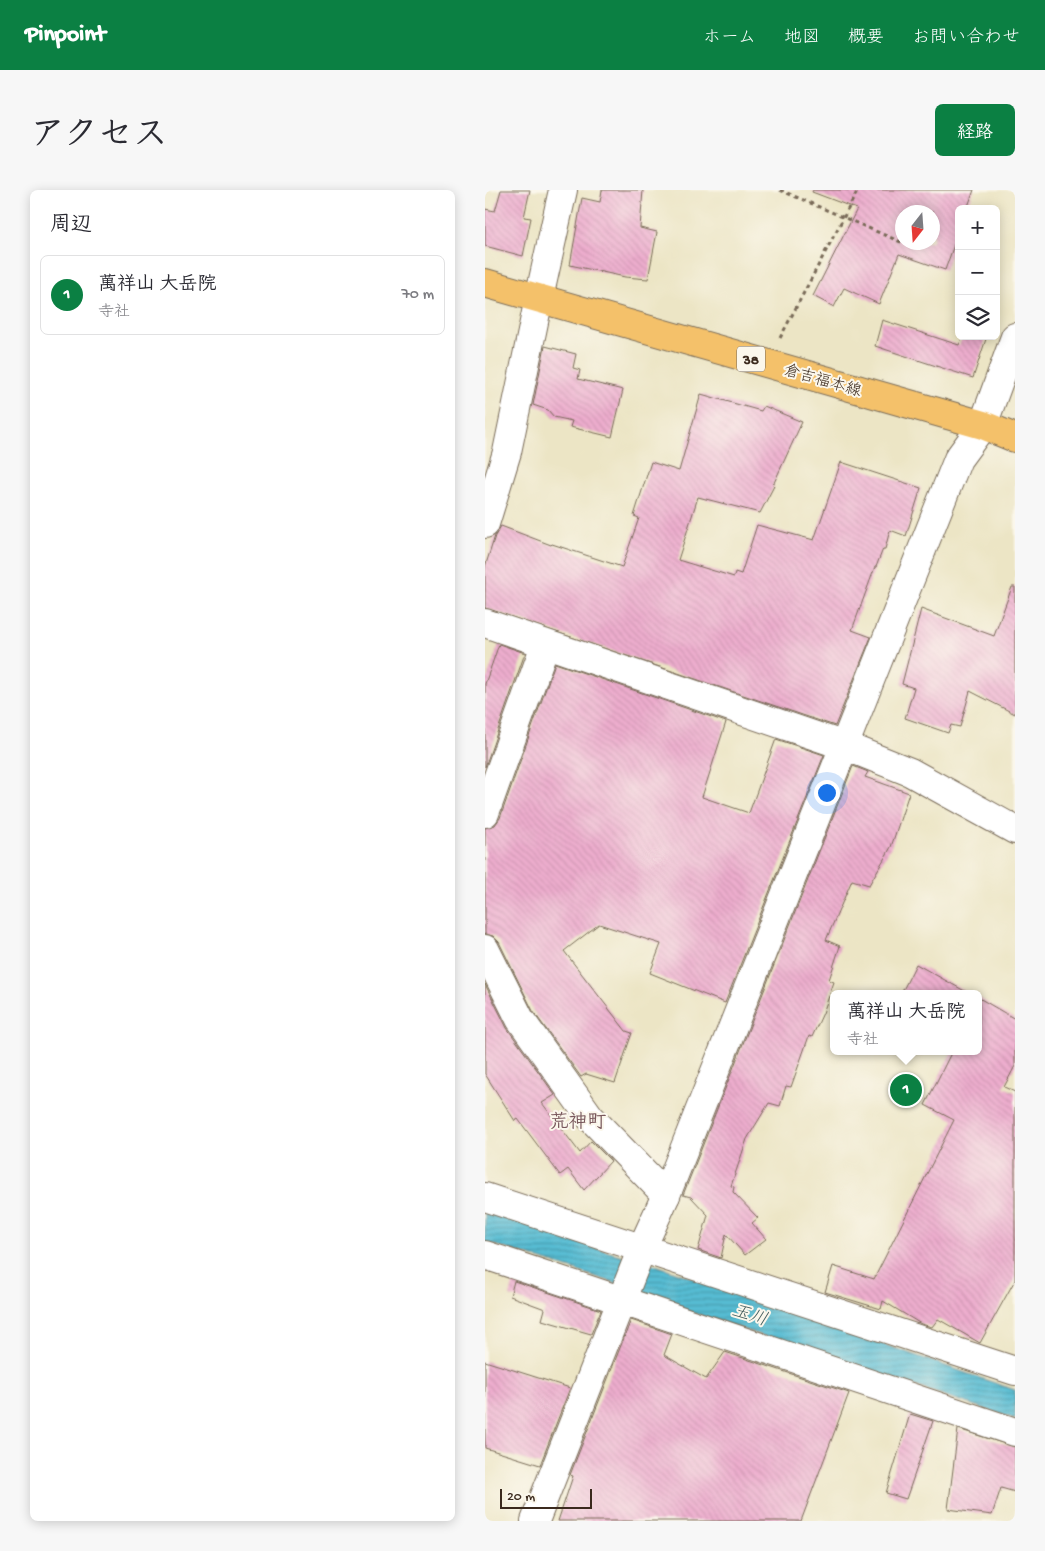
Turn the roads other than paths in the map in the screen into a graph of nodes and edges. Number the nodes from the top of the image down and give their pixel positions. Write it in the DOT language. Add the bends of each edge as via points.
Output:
graph roads {
  1 [pos="563,190"];
  2 [pos="485,283"];
  3 [pos="539,298"];
  4 [pos="1015,337"];
  5 [pos="983,425"];
  6 [pos="1015,438"];
  7 [pos="485,524"];
  8 [pos="485,623"];
  9 [pos="545,644"];
  10 [pos="845,746"];
  11 [pos="485,813"];
  12 [pos="1015,830"];
  13 [pos="485,949"];
  14 [pos="666,1195"];
  15 [pos="485,1197"];
  16 [pos="642,1248"];
  17 [pos="485,1255"];
  18 [pos="621,1301"];
  19 [pos="1015,1371"];
  20 [pos="1015,1432"];
  21 [pos="535,1521"];
  1 -- 3 [label="street"];
  2 -- 3 [label="main road, 倉吉福本線 / 38"];
  3 -- 5 [label="main road, 倉吉福本線 / 38"];
  3 -- 7 [label="street" via="507,452"];
  4 -- 5 [label="street"];
  5 -- 6 [label="main road, 倉吉福本線 / 38"];
  5 -- 10 [label="street" via="958,458"];
  8 -- 9 [label="street"];
  9 -- 10 [label="street"];
  9 -- 11 [label="street"];
  10 -- 12 [label="street" via="910,772"];
  10 -- 14 [label="street"];
  13 -- 14 [label="street" via="520,1019 589,1116"];
  14 -- 16 [label="street"];
  15 -- 16 [label="street"];
  16 -- 18 [label="street"];
  16 -- 19 [label="street"];
  17 -- 18 [label="street"];
  18 -- 20 [label="street"];
  18 -- 21 [label="street"];
}
